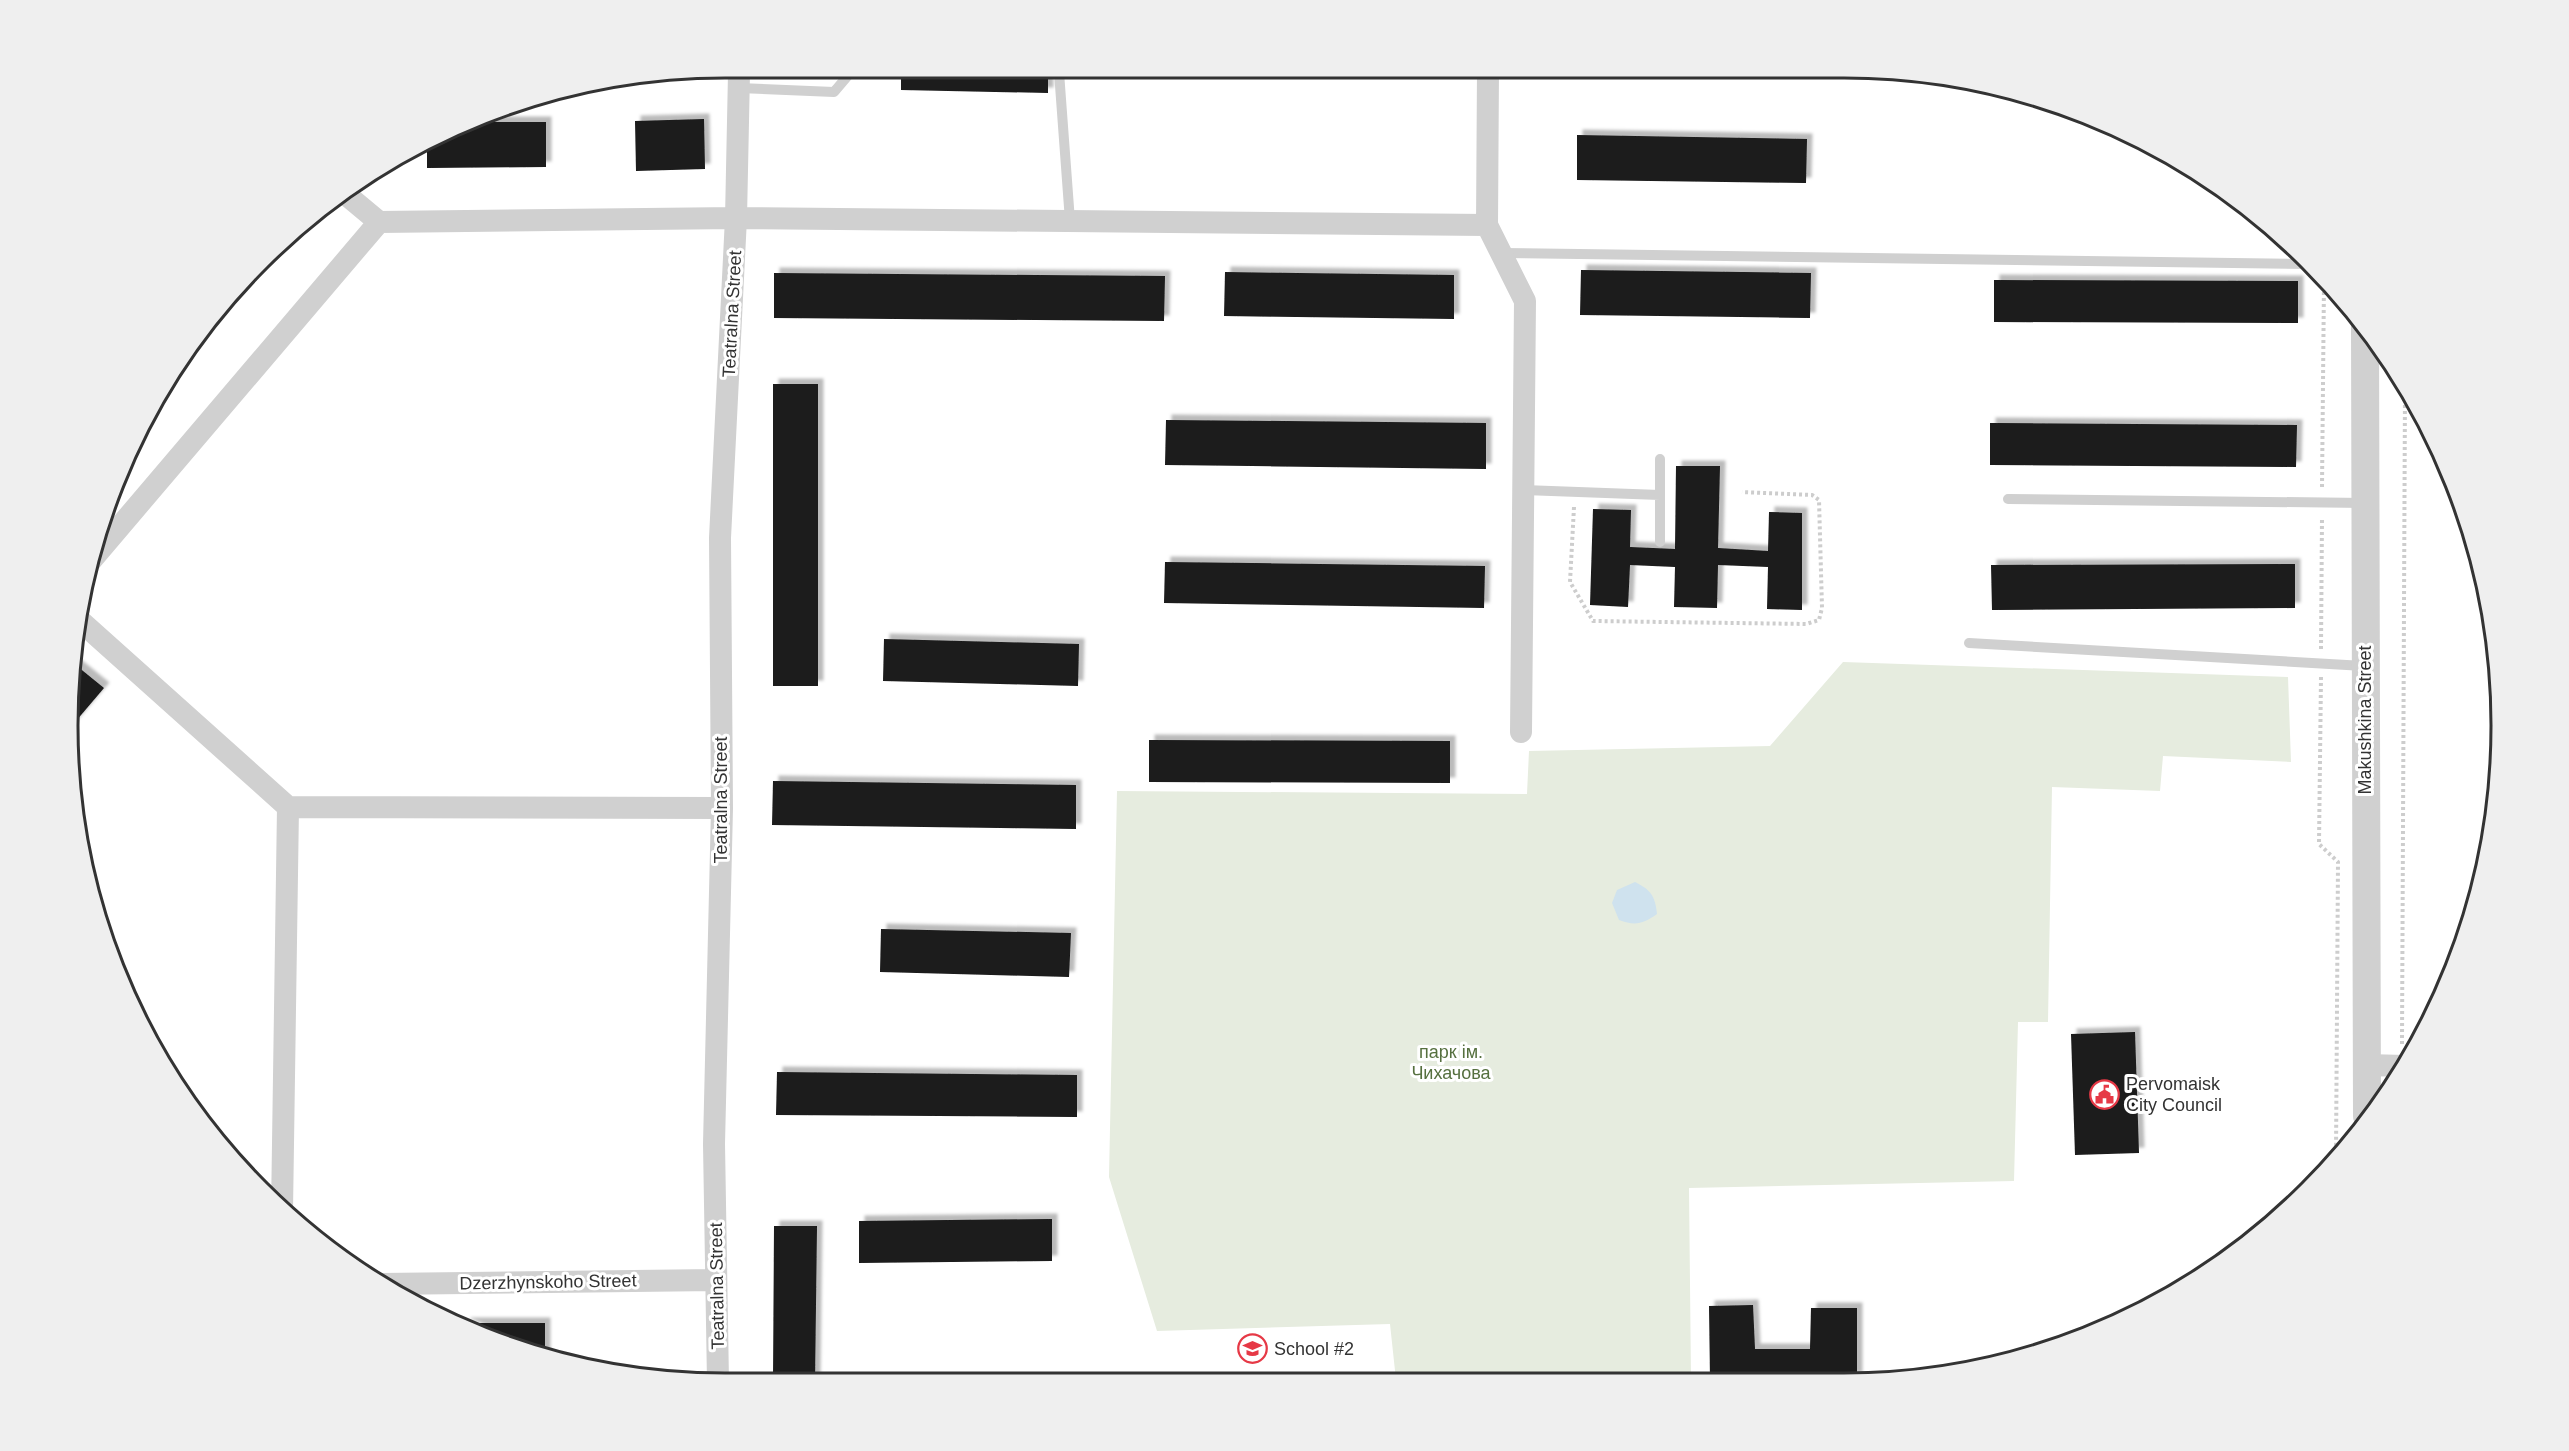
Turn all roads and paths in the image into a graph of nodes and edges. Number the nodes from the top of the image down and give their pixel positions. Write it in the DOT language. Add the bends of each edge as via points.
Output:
graph roads {
  1 [pos="846,78"];
  2 [pos="1059,78"];
  3 [pos="1488,78"];
  4 [pos="739,80"];
  5 [pos="350,198"];
  6 [pos="736,218"];
  7 [pos="1070,221"];
  8 [pos="379,222"];
  9 [pos="1487,225"];
  10 [pos="1500,253"];
  11 [pos="2297,264"];
  12 [pos="2324,292"];
  13 [pos="2365,342"];
  14 [pos="2405,404"];
  15 [pos="1660,459"];
  16 [pos="1523,489"];
  17 [pos="1574,492"];
  18 [pos="1742,492"];
  19 [pos="1660,495"];
  20 [pos="2008,499"];
  21 [pos="2322,502"];
  22 [pos="2366,503"];
  23 [pos="1660,542"];
  24 [pos="104,546"];
  25 [pos="86,626"];
  26 [pos="1969,643"];
  27 [pos="2321,663"];
  28 [pos="2365,666"];
  29 [pos="1521,732"];
  30 [pos="288,807"];
  31 [pos="722,808"];
  32 [pos="2403,1051"];
  33 [pos="2366,1065"];
  34 [pos="2394,1066"];
  35 [pos="2367,1106"];
  36 [pos="2336,1145"];
  37 [pos="282,1196"];
  38 [pos="717,1280"];
  39 [pos="398,1284"];
  40 [pos="718,1373"];
  1 -- 4 [label="lane" via="834,92"];
  2 -- 7 [label="lane"];
  3 -- 9 [label="street"];
  4 -- 6 [label="street, Teatralna Street"];
  5 -- 8 [label="street"];
  6 -- 7 [label="street"];
  6 -- 8 [label="street"];
  6 -- 31 [label="street, Teatralna Street" via="720,538"];
  7 -- 9 [label="street"];
  8 -- 24 [label="street"];
  9 -- 10 [label="street"];
  10 -- 11 [label="lane"];
  10 -- 16 [label="street" via="1524,301"];
  12 -- 21 [label="path"];
  13 -- 22 [label="street, Makushkina Street"];
  14 -- 32 [label="path"];
  15 -- 19 [label="lane"];
  16 -- 17 [label="lane"];
  16 -- 29 [label="street"];
  17 -- 18 [label="path" via="1570,582 1593,621 1806,624 1818,620 1822,608 1820,500 1812,495"];
  17 -- 19 [label="lane"];
  19 -- 23 [label="lane"];
  20 -- 21 [label="lane"];
  21 -- 22 [label="lane"];
  21 -- 27 [label="path"];
  22 -- 28 [label="street, Makushkina Street"];
  25 -- 30 [label="street"];
  26 -- 27 [label="lane"];
  27 -- 28 [label="lane"];
  27 -- 36 [label="path" via="2319,844 2338,862"];
  28 -- 33 [label="street, Makushkina Street"];
  30 -- 31 [label="street"];
  30 -- 37 [label="street"];
  31 -- 38 [label="street, Teatralna Street" via="714,1144"];
  33 -- 34 [label="street"];
  33 -- 35 [label="street, Makushkina Street"];
  38 -- 39 [label="street, Dzerzhynskoho Street"];
  38 -- 40 [label="street, Teatralna Street"];
}
